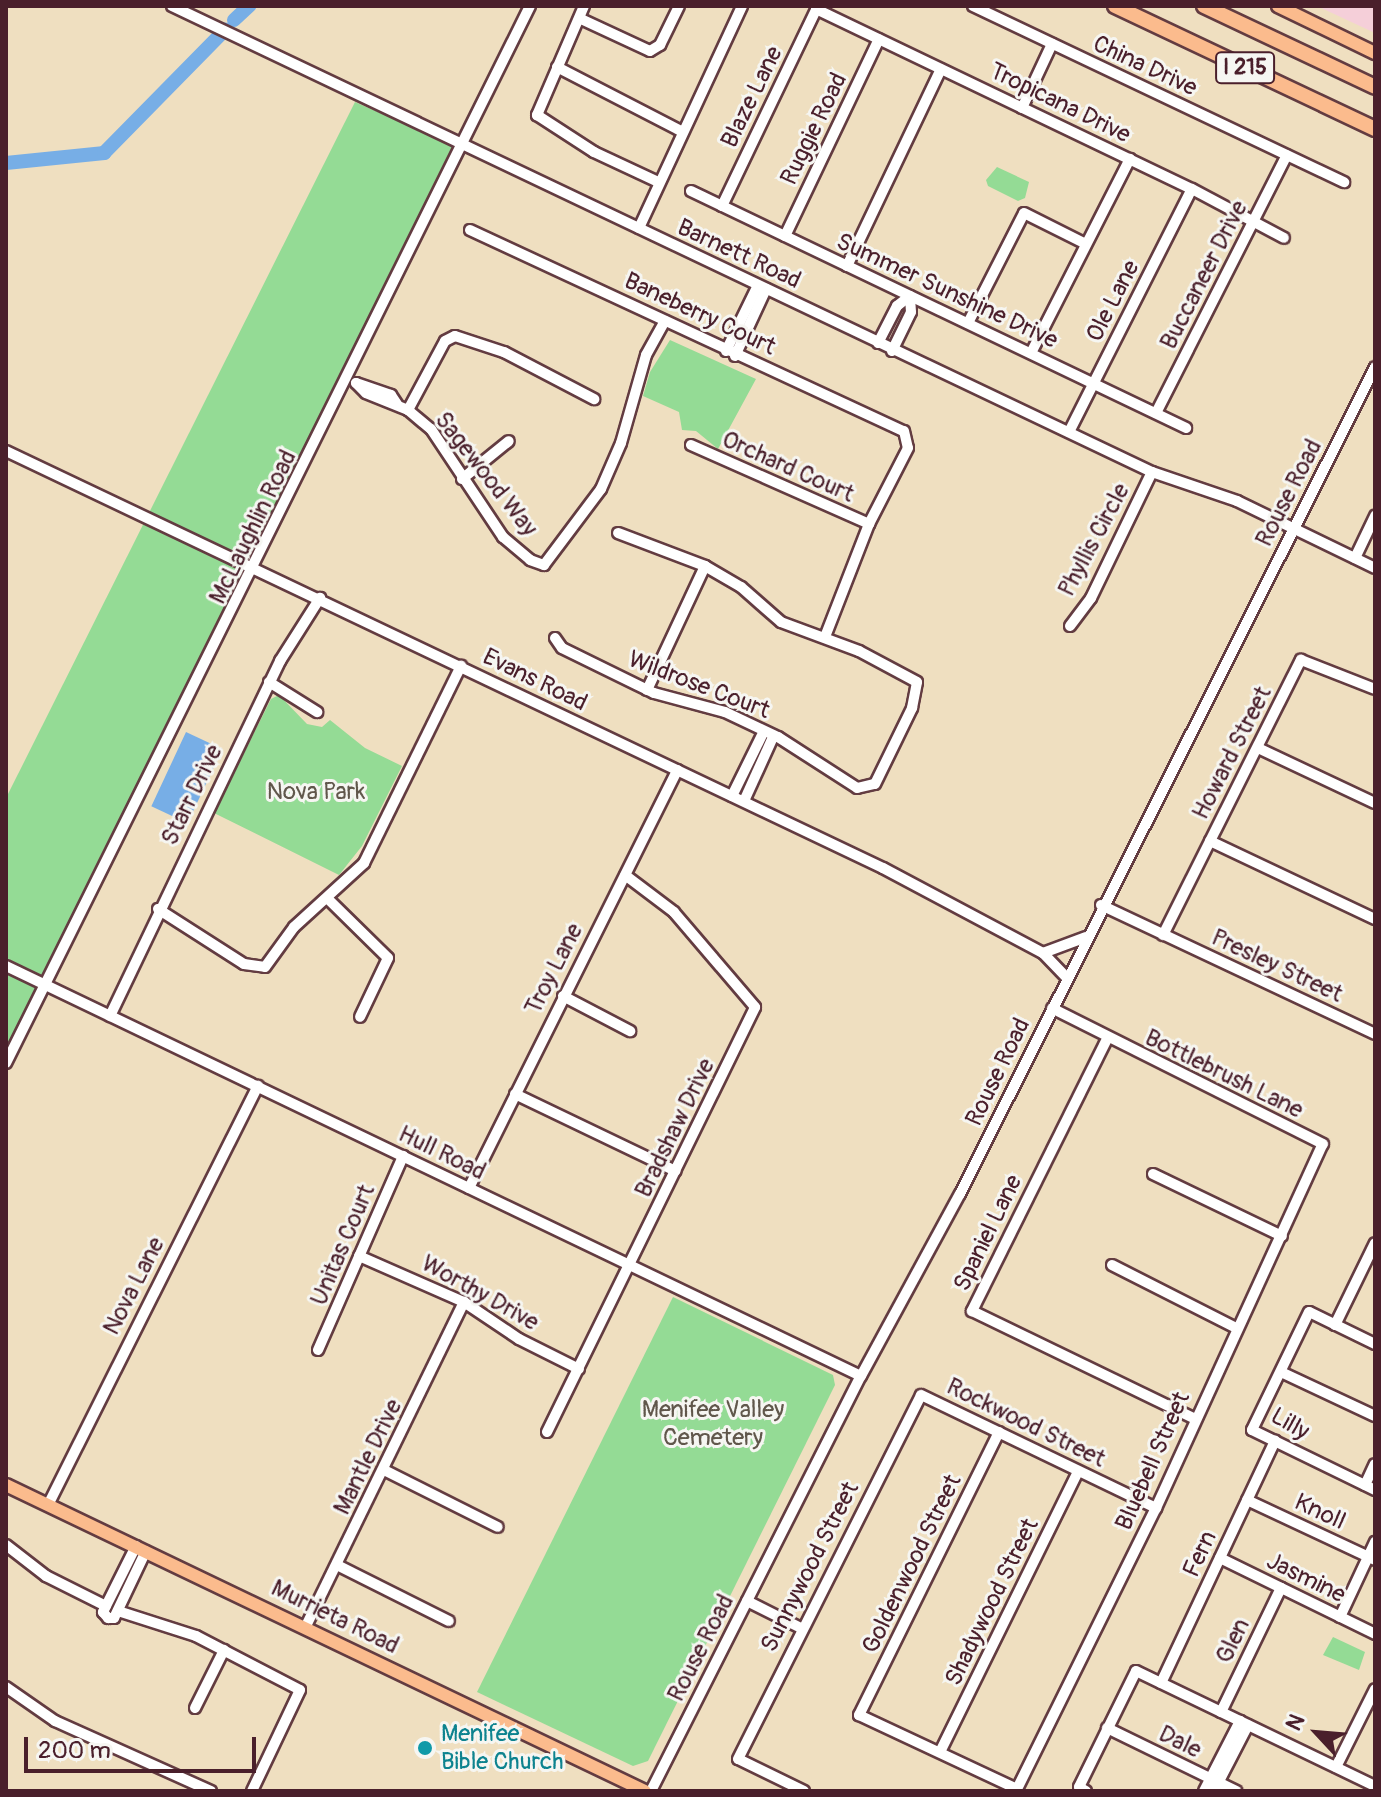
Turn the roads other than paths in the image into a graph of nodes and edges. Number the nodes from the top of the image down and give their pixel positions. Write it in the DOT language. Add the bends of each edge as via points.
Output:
graph roads {
  1 [pos="172,6"];
  2 [pos="530,6"];
  3 [pos="584,6"];
  4 [pos="679,6"];
  5 [pos="742,6"];
  6 [pos="973,6"];
  7 [pos="1115,6"];
  8 [pos="1204,6"];
  9 [pos="1278,6"];
  10 [pos="817,8"];
  11 [pos="581,19"];
  12 [pos="879,39"];
  13 [pos="1052,44"];
  14 [pos="1375,53"];
  15 [pos="557,67"];
  16 [pos="941,69"];
  17 [pos="1375,87"];
  18 [pos="1022,108"];
  19 [pos="1375,129"];
  20 [pos="681,131"];
  21 [pos="464,145"];
  22 [pos="1287,155"];
  23 [pos="1130,159"];
  24 [pos="656,181"];
  25 [pos="1344,182"];
  26 [pos="1192,189"];
  27 [pos="691,191"];
  28 [pos="722,206"];
  29 [pos="1254,222"];
  30 [pos="639,228"];
  31 [pos="470,230"];
  32 [pos="785,236"];
  33 [pos="1284,238"];
  34 [pos="1086,244"];
  35 [pos="847,266"];
  36 [pos="762,287"];
  37 [pos="910,296"];
  38 [pos="665,321"];
  39 [pos="968,323"];
  40 [pos="878,343"];
  41 [pos="892,351"];
  42 [pos="731,353"];
  43 [pos="1031,353"];
  44 [pos="1375,367"];
  45 [pos="352,381"];
  46 [pos="1093,383"];
  47 [pos="594,399"];
  48 [pos="408,410"];
  49 [pos="1156,413"];
  50 [pos="1186,428"];
  51 [pos="1069,432"];
  52 [pos="509,441"];
  53 [pos="691,445"];
  54 [pos="6,451"];
  55 [pos="1152,472"];
  56 [pos="462,479"];
  57 [pos="1375,516"];
  58 [pos="869,524"];
  59 [pos="1293,528"];
  60 [pos="618,533"];
  61 [pos="1355,558"];
  62 [pos="705,566"];
  63 [pos="255,567"];
  64 [pos="1375,568"];
  65 [pos="320,598"];
  66 [pos="1070,626"];
  67 [pos="825,637"];
  68 [pos="555,638"];
  69 [pos="461,666"];
  70 [pos="269,682"];
  71 [pos="1375,689"];
  72 [pos="647,690"];
  73 [pos="317,712"];
  74 [pos="769,733"];
  75 [pos="1258,748"];
  76 [pos="677,770"];
  77 [pos="732,796"];
  78 [pos="744,801"];
  79 [pos="1375,803"];
  80 [pos="1210,841"];
  81 [pos="625,875"];
  82 [pos="328,899"];
  83 [pos="1101,905"];
  84 [pos="158,909"];
  85 [pos="1375,919"];
  86 [pos="1163,935"];
  87 [pos="1086,937"];
  88 [pos="1043,953"];
  89 [pos="6,966"];
  90 [pos="1067,978"];
  91 [pos="45,983"];
  92 [pos="563,996"];
  93 [pos="1052,1008"];
  94 [pos="110,1016"];
  95 [pos="360,1017"];
  96 [pos="630,1031"];
  97 [pos="1375,1034"];
  98 [pos="1107,1039"];
  99 [pos="6,1063"];
  100 [pos="258,1086"];
  101 [pos="515,1094"];
  102 [pos="1323,1144"];
  103 [pos="403,1156"];
  104 [pos="676,1171"];
  105 [pos="1153,1174"];
  106 [pos="469,1188"];
  107 [pos="1282,1236"];
  108 [pos="1375,1243"];
  109 [pos="359,1256"];
  110 [pos="1112,1265"];
  111 [pos="630,1266"];
  112 [pos="1364,1268"];
  113 [pos="1375,1273"];
  114 [pos="464,1302"];
  115 [pos="1335,1325"];
  116 [pos="1236,1328"];
  117 [pos="1375,1344"];
  118 [pos="318,1350"];
  119 [pos="579,1369"];
  120 [pos="1281,1372"];
  121 [pos="861,1376"];
  122 [pos="921,1395"];
  123 [pos="1375,1416"];
  124 [pos="1193,1418"];
  125 [pos="547,1432"];
  126 [pos="999,1432"];
  127 [pos="1275,1441"];
  128 [pos="1375,1464"];
  129 [pos="384,1470"];
  130 [pos="1078,1472"];
  131 [pos="6,1485"];
  132 [pos="1370,1488"];
  133 [pos="1247,1500"];
  134 [pos="48,1505"];
  135 [pos="1156,1508"];
  136 [pos="498,1527"];
  137 [pos="1375,1542"];
  138 [pos="6,1545"];
  139 [pos="141,1549"];
  140 [pos="1220,1558"];
  141 [pos="1372,1559"];
  142 [pos="337,1565"];
  143 [pos="1281,1588"];
  144 [pos="747,1601"];
  145 [pos="106,1606"];
  146 [pos="118,1611"];
  147 [pos="1340,1617"];
  148 [pos="449,1621"];
  149 [pos="305,1628"];
  150 [pos="801,1628"];
  151 [pos="1375,1634"];
  152 [pos="224,1650"];
  153 [pos="1161,1683"];
  154 [pos="6,1687"];
  155 [pos="1375,1689"];
  156 [pos="195,1708"];
  157 [pos="1221,1712"];
  158 [pos="1244,1723"];
  159 [pos="1107,1728"];
  160 [pos="941,1750"];
  161 [pos="1336,1767"];
  162 [pos="1214,1784"];
  163 [pos="1375,1786"];
  164 [pos="1082,1789"];
  165 [pos="1016,1790"];
  166 [pos="211,1791"];
  167 [pos="252,1791"];
  168 [pos="645,1791"];
  169 [pos="651,1791"];
  170 [pos="804,1791"];
  171 [pos="1204,1791"];
  172 [pos="1236,1791"];
  1 -- 21 [label="street, Barnett Road"];
  2 -- 21 [label="street, McLaughlin Road"];
  3 -- 11 [label="street"];
  4 -- 11 [label="street" via="660,45 650,51"];
  5 -- 20 [label="street"];
  6 -- 13 [label="street, China Drive"];
  7 -- 19 [label="highway, I 215"];
  8 -- 17 [label="highway, I 215"];
  9 -- 14 [label="main road"];
  10 -- 12 [label="street, Tropicana Drive"];
  10 -- 28 [label="street, Blaze Lane"];
  11 -- 15 [label="street"];
  12 -- 16 [label="street, Tropicana Drive"];
  12 -- 32 [label="street, Ruggie Road"];
  13 -- 18 [label="street"];
  13 -- 22 [label="street, China Drive"];
  15 -- 20 [label="street"];
  15 -- 24 [label="street" via="537,108 540,121"];
  16 -- 18 [label="street, Tropicana Drive"];
  16 -- 35 [label="street"];
  18 -- 23 [label="street, Tropicana Drive"];
  20 -- 24 [label="street"];
  21 -- 30 [label="street, Barnett Road"];
  21 -- 45 [label="street, McLaughlin Road"];
  22 -- 25 [label="street, China Drive"];
  22 -- 29 [label="street, Buccaneer Drive"];
  23 -- 26 [label="street, Tropicana Drive"];
  23 -- 34 [label="street"];
  24 -- 30 [label="street"];
  26 -- 29 [label="street, Tropicana Drive"];
  26 -- 46 [label="street, Ole Lane"];
  27 -- 28 [label="street, Summer Sunshine Drive"];
  28 -- 32 [label="street, Summer Sunshine Drive"];
  29 -- 33 [label="street, Tropicana Drive"];
  29 -- 49 [label="street, Buccaneer Drive"];
  30 -- 36 [label="street, Barnett Road"];
  31 -- 38 [label="street, Baneberry Court"];
  32 -- 35 [label="street, Summer Sunshine Drive"];
  34 -- 39 [label="street" via="1024,213"];
  34 -- 43 [label="street"];
  35 -- 37 [label="street, Summer Sunshine Drive"];
  36 -- 40 [label="street, Barnett Road"];
  36 -- 42 [label="street"];
  37 -- 39 [label="street, Summer Sunshine Drive"];
  37 -- 40 [label="street" via="897,306"];
  37 -- 41 [label="street" via="911,312"];
  38 -- 42 [label="street, Baneberry Court"];
  38 -- 56 [label="street, Sagewood Way" via="646,355 621,443 601,489 544,565 503,537"];
  39 -- 43 [label="street, Summer Sunshine Drive"];
  40 -- 41 [label="street, Barnett Road"];
  41 -- 51 [label="street, Barnett Road"];
  42 -- 58 [label="street, Baneberry Court" via="904,431 908,439"];
  43 -- 46 [label="street, Summer Sunshine Drive"];
  44 -- 59 [label="street, Rouse Road"];
  45 -- 48 [label="street, Sagewood Way" via="391,395"];
  45 -- 63 [label="street, McLaughlin Road"];
  46 -- 49 [label="street, Summer Sunshine Drive"];
  46 -- 51 [label="street, Ole Lane"];
  47 -- 48 [label="street" via="504,352 455,336 445,341"];
  48 -- 56 [label="street, Sagewood Way" via="431,429"];
  49 -- 50 [label="street, Summer Sunshine Drive"];
  51 -- 55 [label="street, Barnett Road"];
  52 -- 56 [label="street"];
  53 -- 58 [label="street, Orchard Court"];
  54 -- 63 [label="street, Evans Road"];
  55 -- 59 [label="street, Barnett Road" via="1237,501"];
  55 -- 66 [label="street, Phyllis Circle" via="1091,598"];
  57 -- 61 [label="street"];
  58 -- 67 [label="street"];
  59 -- 61 [label="street, Barnett Road"];
  59 -- 83 [label="street, Rouse Road"];
  60 -- 62 [label="street"];
  61 -- 64 [label="street, Barnett Road"];
  62 -- 67 [label="street" via="741,587 781,622"];
  62 -- 72 [label="street"];
  63 -- 65 [label="street, Evans Road"];
  63 -- 91 [label="street, McLaughlin Road"];
  65 -- 69 [label="street, Evans Road"];
  65 -- 70 [label="street, Starr Drive"];
  67 -- 74 [label="street, Wildrose Court" via="917,682 912,708 871,788 835,777"];
  68 -- 72 [label="street, Wildrose Court" via="562,648"];
  69 -- 76 [label="street, Evans Road"];
  69 -- 82 [label="street" via="364,863"];
  70 -- 73 [label="street"];
  70 -- 84 [label="street, Starr Drive"];
  71 -- 75 [label="street, Howard Street" via="1301,660"];
  72 -- 74 [label="street, Wildrose Court" via="725,712"];
  74 -- 77 [label="street"];
  74 -- 78 [label="street"];
  75 -- 79 [label="street"];
  75 -- 80 [label="street, Howard Street"];
  76 -- 77 [label="street, Evans Road"];
  76 -- 81 [label="street, Troy Lane"];
  77 -- 78 [label="street, Evans Road"];
  78 -- 88 [label="street, Evans Road"];
  80 -- 85 [label="street"];
  80 -- 86 [label="street, Howard Street"];
  81 -- 92 [label="street, Troy Lane"];
  81 -- 104 [label="street, Bradshaw Drive" via="674,912 755,1007"];
  82 -- 84 [label="street" via="294,927 265,967 255,969"];
  82 -- 95 [label="street" via="388,958"];
  83 -- 86 [label="street, Presley Street"];
  83 -- 87 [label="street, Rouse Road"];
  84 -- 94 [label="street, Starr Drive"];
  86 -- 97 [label="street, Presley Street"];
  87 -- 88 [label="street"];
  87 -- 90 [label="street, Rouse Road"];
  88 -- 90 [label="street, Evans Road"];
  89 -- 91 [label="street, Hull Road"];
  90 -- 93 [label="street, Rouse Road"];
  91 -- 94 [label="street, Hull Road"];
  91 -- 99 [label="street, McLaughlin Road"];
  92 -- 96 [label="street"];
  92 -- 101 [label="street, Troy Lane"];
  93 -- 98 [label="street, Bottlebrush Lane"];
  93 -- 121 [label="street, Rouse Road"];
  94 -- 100 [label="street, Hull Road"];
  98 -- 102 [label="street, Bottlebrush Lane"];
  98 -- 124 [label="street, Spaniel Lane" via="972,1311"];
  100 -- 103 [label="street, Hull Road"];
  100 -- 134 [label="street, Nova Lane"];
  101 -- 104 [label="street"];
  101 -- 106 [label="street, Troy Lane"];
  102 -- 107 [label="street, Bluebell Street"];
  103 -- 106 [label="street, Hull Road"];
  103 -- 109 [label="street, Unitas Court"];
  104 -- 111 [label="street, Bradshaw Drive"];
  105 -- 107 [label="street"];
  106 -- 111 [label="street, Hull Road"];
  107 -- 116 [label="street, Bluebell Street"];
  108 -- 112 [label="street"];
  109 -- 114 [label="street, Worthy Drive"];
  109 -- 118 [label="street, Unitas Court"];
  110 -- 116 [label="street"];
  111 -- 119 [label="street, Bradshaw Drive"];
  111 -- 121 [label="street, Hull Road"];
  112 -- 113 [label="street"];
  112 -- 115 [label="street"];
  114 -- 119 [label="street, Worthy Drive" via="519,1339"];
  114 -- 129 [label="street, Mantle Drive"];
  115 -- 117 [label="street"];
  115 -- 120 [label="street, Lilly" via="1309,1312"];
  116 -- 124 [label="street, Bluebell Street"];
  119 -- 125 [label="street, Bradshaw Drive"];
  120 -- 123 [label="street"];
  120 -- 127 [label="street, Lilly" via="1252,1430"];
  121 -- 144 [label="street, Rouse Road"];
  122 -- 126 [label="street, Rockwood Street"];
  122 -- 150 [label="street, Sunnywood Street"];
  124 -- 135 [label="street, Bluebell Street"];
  126 -- 130 [label="street, Rockwood Street"];
  126 -- 160 [label="street, Goldenwood Street" via="859,1715"];
  127 -- 132 [label="street, Lilly"];
  127 -- 133 [label="street, Fern"];
  128 -- 132 [label="street"];
  129 -- 136 [label="street"];
  129 -- 142 [label="street, Mantle Drive"];
  130 -- 135 [label="street, Rockwood Street"];
  130 -- 160 [label="street, Shadywood Street"];
  131 -- 134 [label="main road, Murrieta Road"];
  133 -- 140 [label="street, Fern"];
  133 -- 141 [label="street, Knoll"];
  134 -- 139 [label="main road, Murrieta Road"];
  135 -- 165 [label="street, Bluebell Street"];
  137 -- 141 [label="street"];
  138 -- 145 [label="street" via="46,1576"];
  139 -- 145 [label="street"];
  139 -- 146 [label="street"];
  139 -- 149 [label="main road, Murrieta Road"];
  140 -- 143 [label="street, Jasmine"];
  140 -- 153 [label="street, Fern"];
  141 -- 147 [label="street"];
  142 -- 148 [label="street"];
  142 -- 149 [label="street, Mantle Drive"];
  143 -- 147 [label="street, Jasmine"];
  143 -- 157 [label="street, Glen"];
  144 -- 150 [label="street"];
  144 -- 169 [label="street, Rouse Road"];
  145 -- 146 [label="street" via="108,1618"];
  146 -- 152 [label="street"];
  147 -- 151 [label="street, Jasmine"];
  149 -- 168 [label="main road, Murrieta Road"];
  150 -- 170 [label="street, Sunnywood Street" via="738,1759"];
  152 -- 156 [label="street"];
  152 -- 167 [label="street" via="300,1690"];
  153 -- 157 [label="street"];
  153 -- 159 [label="street" via="1136,1671"];
  154 -- 166 [label="street" via="55,1721"];
  155 -- 161 [label="street"];
  157 -- 158 [label="street"];
  158 -- 161 [label="street"];
  158 -- 162 [label="street"];
  159 -- 162 [label="street, Dale"];
  159 -- 164 [label="street"];
  160 -- 165 [label="street"];
  161 -- 163 [label="street"];
  162 -- 171 [label="street"];
  162 -- 172 [label="street, Dale"];
}
